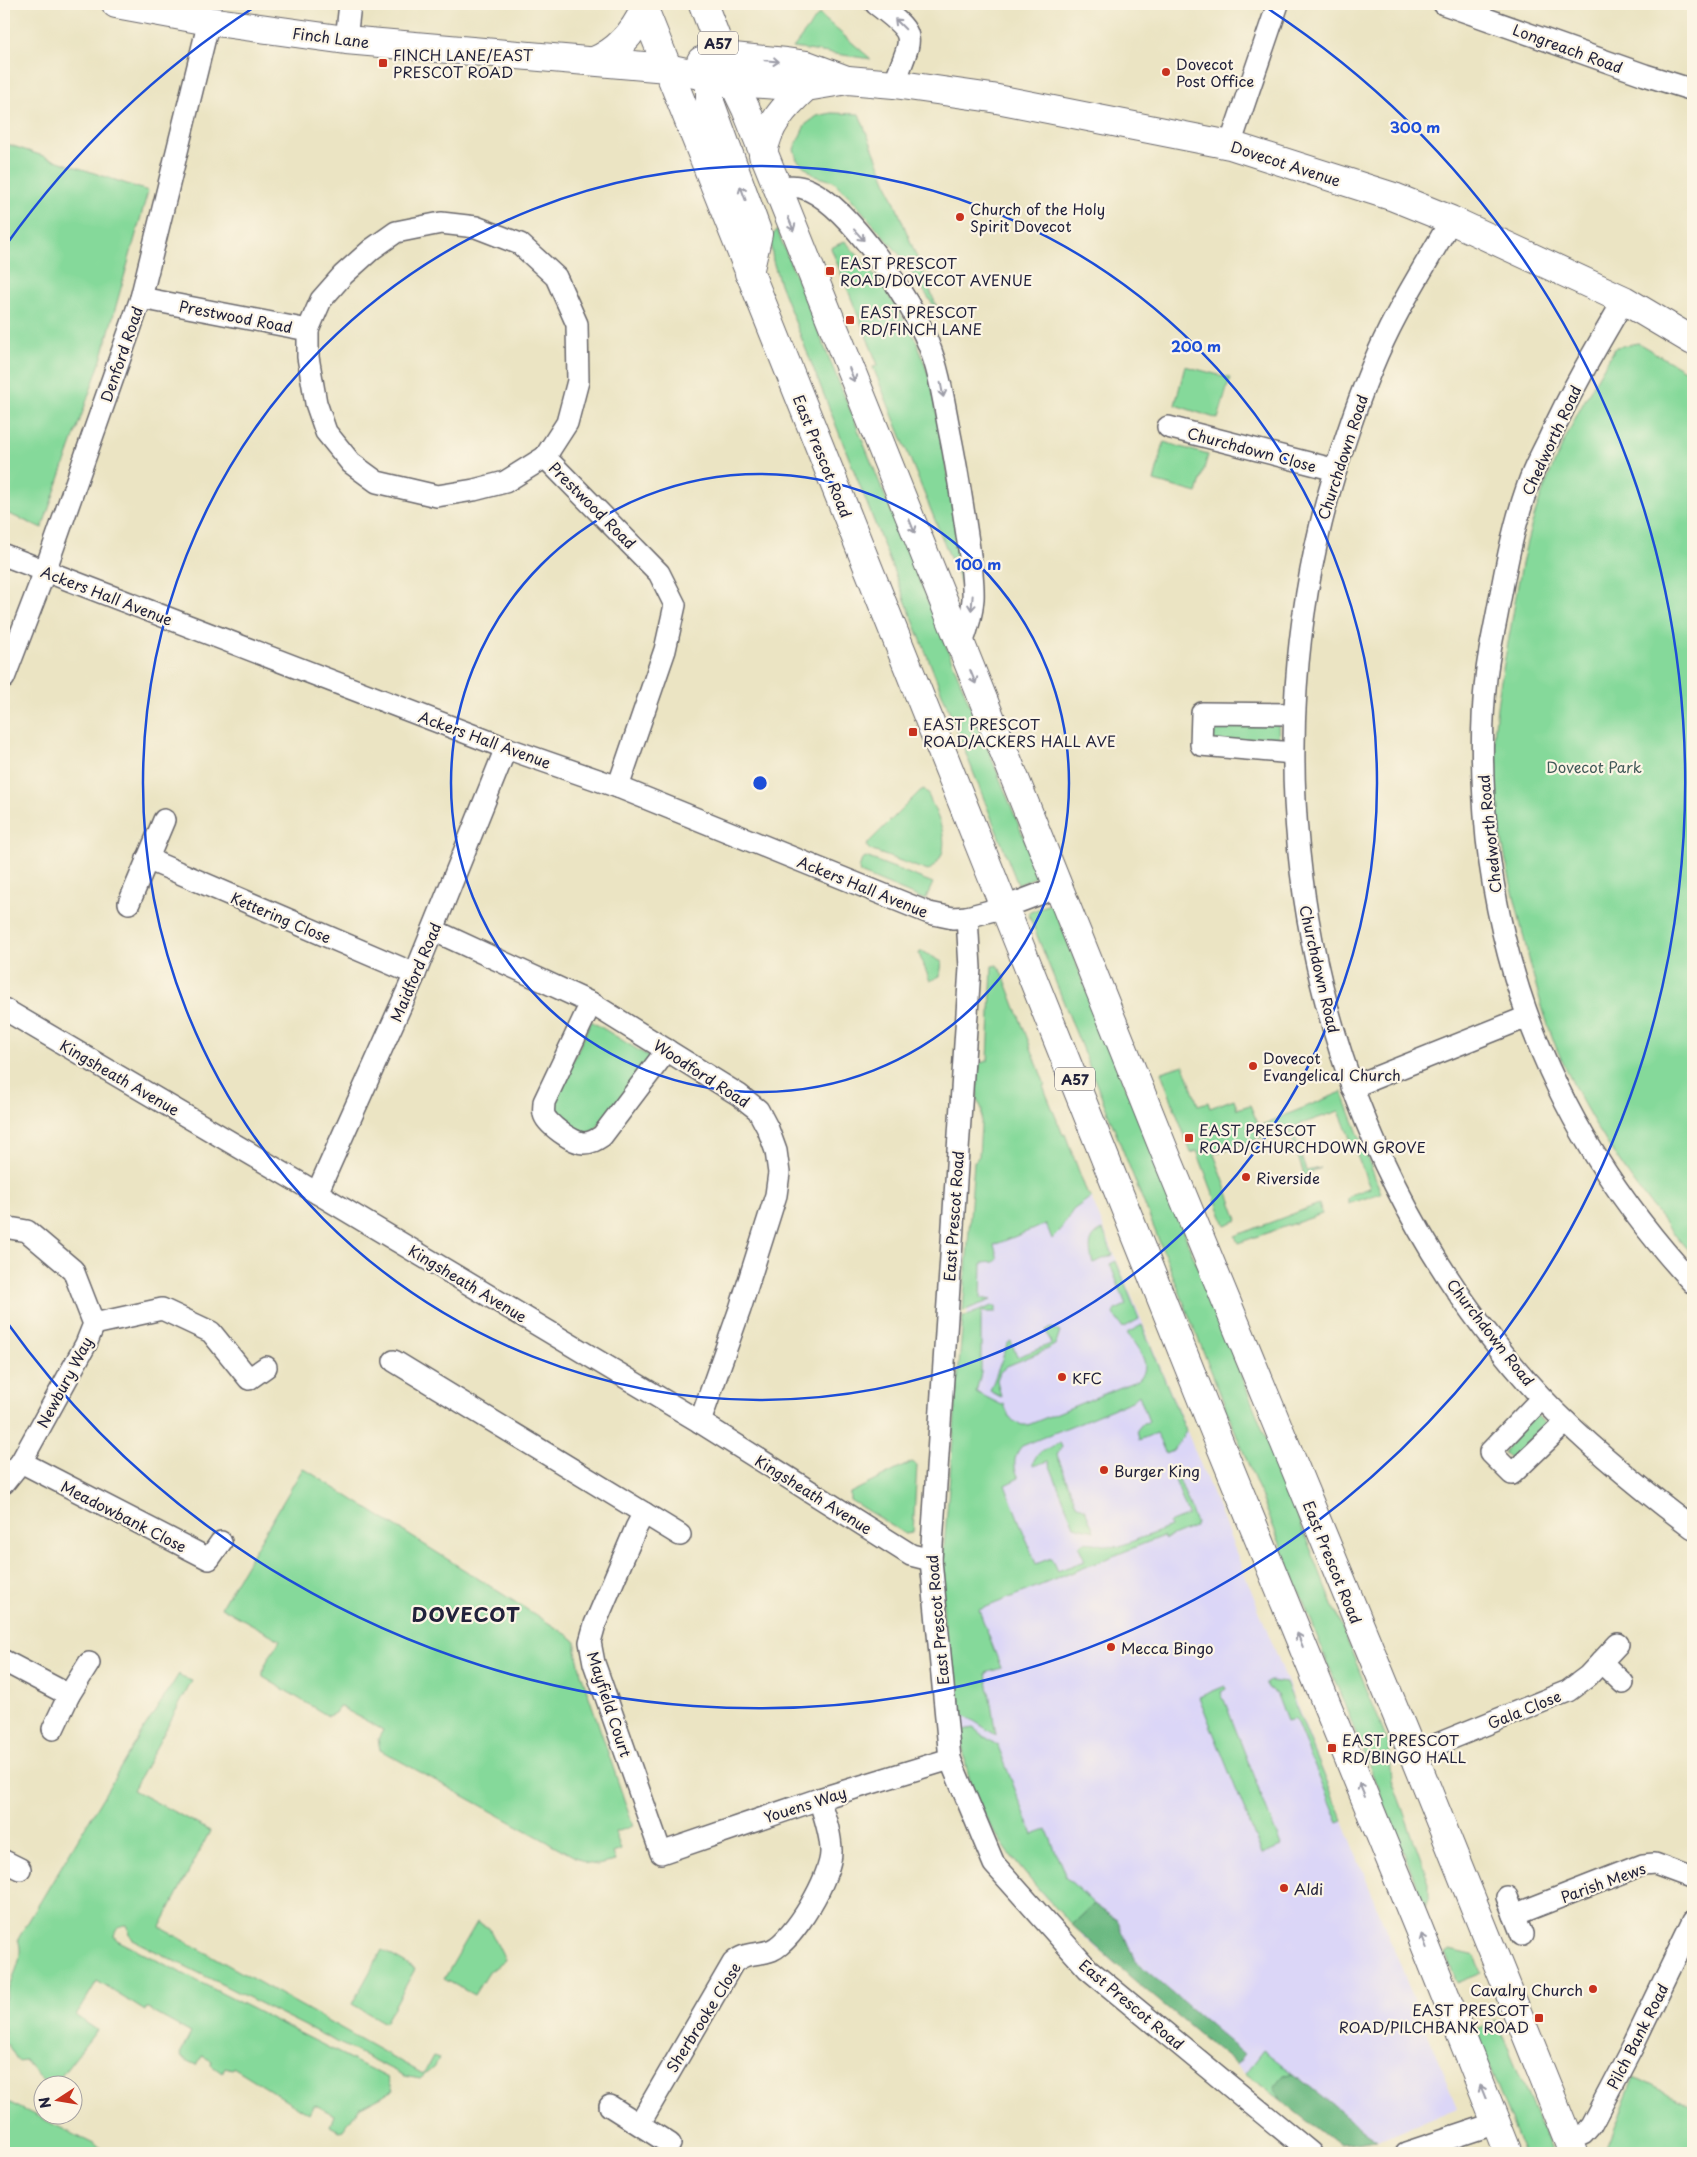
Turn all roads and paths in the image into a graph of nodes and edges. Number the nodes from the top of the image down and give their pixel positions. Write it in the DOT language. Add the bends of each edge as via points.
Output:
graph roads {
  1 [pos="116,4"];
  2 [pos="350,4"];
  3 [pos="703,4"];
  4 [pos="876,4"];
  5 [pos="1278,4"];
  6 [pos="1444,4"];
  7 [pos="643,7"];
  8 [pos="209,21"];
  9 [pos="346,40"];
  10 [pos="594,61"];
  11 [pos="667,68"];
  12 [pos="722,72"];
  13 [pos="848,80"];
  14 [pos="894,84"];
  15 [pos="806,87"];
  16 [pos="1693,90"];
  17 [pos="1230,144"];
  18 [pos="763,155"];
  19 [pos="776,187"];
  20 [pos="1451,220"];
  21 [pos="749,273"];
  22 [pos="141,298"];
  23 [pos="1624,300"];
  24 [pos="308,330"];
  25 [pos="1693,341"];
  26 [pos="1168,427"];
  27 [pos="545,457"];
  28 [pos="1336,470"];
  29 [pos="4,555"];
  30 [pos="45,571"];
  31 [pos="961,646"];
  32 [pos="4,678"];
  33 [pos="1294,714"];
  34 [pos="506,748"];
  35 [pos="1293,753"];
  36 [pos="618,787"];
  37 [pos="164,820"];
  38 [pos="147,859"];
  39 [pos="1058,887"];
  40 [pos="129,903"];
  41 [pos="1006,907"];
  42 [pos="968,917"];
  43 [pos="433,930"];
  44 [pos="415,974"];
  45 [pos="591,1003"];
  46 [pos="4,1009"];
  47 [pos="1527,1017"];
  48 [pos="667,1050"];
  49 [pos="1352,1087"];
  50 [pos="317,1192"];
  51 [pos="4,1227"];
  52 [pos="1693,1283"];
  53 [pos="94,1324"];
  54 [pos="394,1361"];
  55 [pos="266,1367"];
  56 [pos="1542,1398"];
  57 [pos="700,1422"];
  58 [pos="1566,1422"];
  59 [pos="21,1462"];
  60 [pos="4,1483"];
  61 [pos="640,1521"];
  62 [pos="1693,1528"];
  63 [pos="680,1535"];
  64 [pos="221,1542"];
  65 [pos="931,1560"];
  66 [pos="1618,1644"];
  67 [pos="4,1661"];
  68 [pos="1601,1662"];
  69 [pos="89,1663"];
  70 [pos="1623,1683"];
  71 [pos="69,1694"];
  72 [pos="53,1729"];
  73 [pos="1413,1754"];
  74 [pos="950,1758"];
  75 [pos="819,1799"];
  76 [pos="661,1853"];
  77 [pos="1693,1878"];
  78 [pos="1514,1916"];
  79 [pos="1693,1921"];
  80 [pos="610,2106"];
  81 [pos="640,2123"];
  82 [pos="1496,2123"];
  83 [pos="670,2144"];
  84 [pos="1571,2147"];
  85 [pos="1312,2153"];
  86 [pos="1406,2153"];
  87 [pos="1508,2153"];
  1 -- 8 [label="main road, Finch Lane"];
  2 -- 9 [label="street"];
  3 -- 12 [label="main road, East Prescot Road / A57"];
  14 -- 4 [label="street, one-way" via="908,50 908,33 900,22"];
  5 -- 17 [label="street"];
  6 -- 16 [label="street, Longreach Road"];
  7 -- 10 [label="main road" via="633,31 620,46"];
  7 -- 11 [label="main road, East Prescot Road / A57"];
  8 -- 9 [label="main road, Finch Lane"];
  8 -- 22 [label="street, Denford Road"];
  9 -- 10 [label="main road, Finch Lane"];
  10 -- 11 [label="main road, Finch Lane"];
  11 -- 12 [label="main road, Finch Lane"];
  11 -- 21 [label="main road, East Prescot Road / A57"];
  12 -- 13 [label="main road, Dovecot Avenue, one-way" via="807,65"];
  12 -- 15 [label="main road, Dovecot Avenue"];
  12 -- 18 [label="main road, East Prescot Road / A57" via="746,109"];
  21 -- 12 [label="main road, one-way" via="758,234 710,102"];
  13 -- 14 [label="main road, Dovecot Avenue"];
  13 -- 15 [label="main road, Dovecot Avenue"];
  14 -- 17 [label="main road, Dovecot Avenue" via="992,98"];
  15 -- 18 [label="main road" via="774,120"];
  17 -- 20 [label="main road, Dovecot Avenue"];
  18 -- 19 [label="main road, East Prescot Road / A57"];
  19 -- 31 [label="main road, East Prescot Road / A57, one-way"];
  19 -- 31 [label="street, one-way" via="807,189 834,207 893,277 929,344 940,379 972,570 973,600 969,626"];
  20 -- 23 [label="main road, Dovecot Avenue"];
  20 -- 28 [label="street, Churchdown Road" via="1394,320 1371,372"];
  21 -- 41 [label="main road, East Prescot Road / A57"];
  22 -- 24 [label="street, Prestwood Road"];
  22 -- 30 [label="street, Denford Road"];
  23 -- 25 [label="main road, Dovecot Avenue"];
  23 -- 47 [label="street, Chedworth Road" via="1564,405 1529,482 1514,528 1486,677 1482,790 1489,856 1504,937"];
  24 -- 27 [label="street, Prestwood Road" via="308,357 316,402 326,432 351,463 377,482 437,496 506,482"];
  24 -- 27 [label="street" via="321,300 343,275 396,232 441,223 476,227 520,244 556,277 578,324 578,380 567,423"];
  26 -- 28 [label="street, Churchdown Close"];
  27 -- 36 [label="street, Prestwood Road" via="659,573 675,605 665,650"];
  28 -- 33 [label="street, Churchdown Road" via="1307,591"];
  29 -- 30 [label="street, Ackers Hall Avenue"];
  30 -- 32 [label="street, Denford Road"];
  30 -- 34 [label="street, Ackers Hall Avenue"];
  31 -- 39 [label="main road, East Prescot Road / A57, one-way"];
  33 -- 35 [label="street, Churchdown Road"];
  33 -- 35 [label="street" via="1202,713 1201,745"];
  34 -- 36 [label="street, Ackers Hall Avenue"];
  34 -- 43 [label="street, Maidford Road"];
  35 -- 49 [label="street, Churchdown Road" via="1298,846 1309,932"];
  36 -- 42 [label="street, Ackers Hall Avenue" via="929,913 953,918"];
  37 -- 38 [label="street"];
  38 -- 40 [label="street"];
  38 -- 44 [label="street, Kettering Close"];
  39 -- 41 [label="street"];
  39 -- 73 [label="main road, East Prescot Road / A57"];
  41 -- 42 [label="street"];
  82 -- 41 [label="main road, East Prescot Road / A57, one-way"];
  42 -- 65 [label="street, East Prescot Road" via="970,968"];
  43 -- 44 [label="street, Maidford Road"];
  43 -- 45 [label="street, Woodford Road"];
  44 -- 50 [label="street, Maidford Road"];
  45 -- 48 [label="street, Woodford Road"];
  45 -- 48 [label="street" via="544,1102 543,1113 548,1123 574,1140 592,1142 602,1136"];
  46 -- 50 [label="street, Kingsheath Avenue"];
  47 -- 49 [label="street"];
  47 -- 52 [label="street, Chedworth Road" via="1558,1090 1604,1172 1656,1241"];
  48 -- 57 [label="street, Woodford Road" via="758,1110 776,1151 778,1173 769,1219"];
  49 -- 56 [label="street, Churchdown Road" via="1385,1166 1448,1277 1492,1338"];
  50 -- 57 [label="street, Kingsheath Avenue"];
  51 -- 53 [label="street, Newbury Way" via="27,1231 73,1270"];
  53 -- 55 [label="street" via="162,1309 211,1332 248,1379"];
  53 -- 59 [label="street, Newbury Way"];
  54 -- 61 [label="street"];
  56 -- 58 [label="street, Churchdown Road"];
  56 -- 58 [label="street, Churchdown Road" via="1490,1452 1512,1474"];
  57 -- 65 [label="street, Kingsheath Avenue" via="911,1555"];
  58 -- 62 [label="street, Churchdown Road" via="1648,1494"];
  59 -- 60 [label="street, Newbury Way"];
  59 -- 64 [label="street, Meadowbank Close" via="209,1559"];
  61 -- 63 [label="street"];
  61 -- 76 [label="street, Mayfield Court" via="590,1642 594,1663"];
  65 -- 74 [label="street, East Prescot Road"];
  66 -- 68 [label="street, Gala Close"];
  67 -- 71 [label="street"];
  68 -- 70 [label="street"];
  68 -- 73 [label="street, Gala Close" via="1568,1691"];
  69 -- 71 [label="street"];
  71 -- 72 [label="street"];
  73 -- 84 [label="main road, East Prescot Road / A57"];
  74 -- 75 [label="street, Youens Way"];
  74 -- 85 [label="street, East Prescot Road" via="994,1864 1088,1969"];
  75 -- 76 [label="street, Youens Way"];
  75 -- 81 [label="street, Sherbrooke Close" via="832,1852 818,1894 784,1941 772,1950 741,1956 733,1963"];
  77 -- 78 [label="street, Parish Mews" via="1655,1864 1642,1865"];
  79 -- 84 [label="street, Pilch Bank Road" via="1634,2046 1591,2126"];
  80 -- 81 [label="street"];
  81 -- 83 [label="street"];
  82 -- 86 [label="street"];
  82 -- 87 [label="main road, East Prescot Road / A57"];
}
